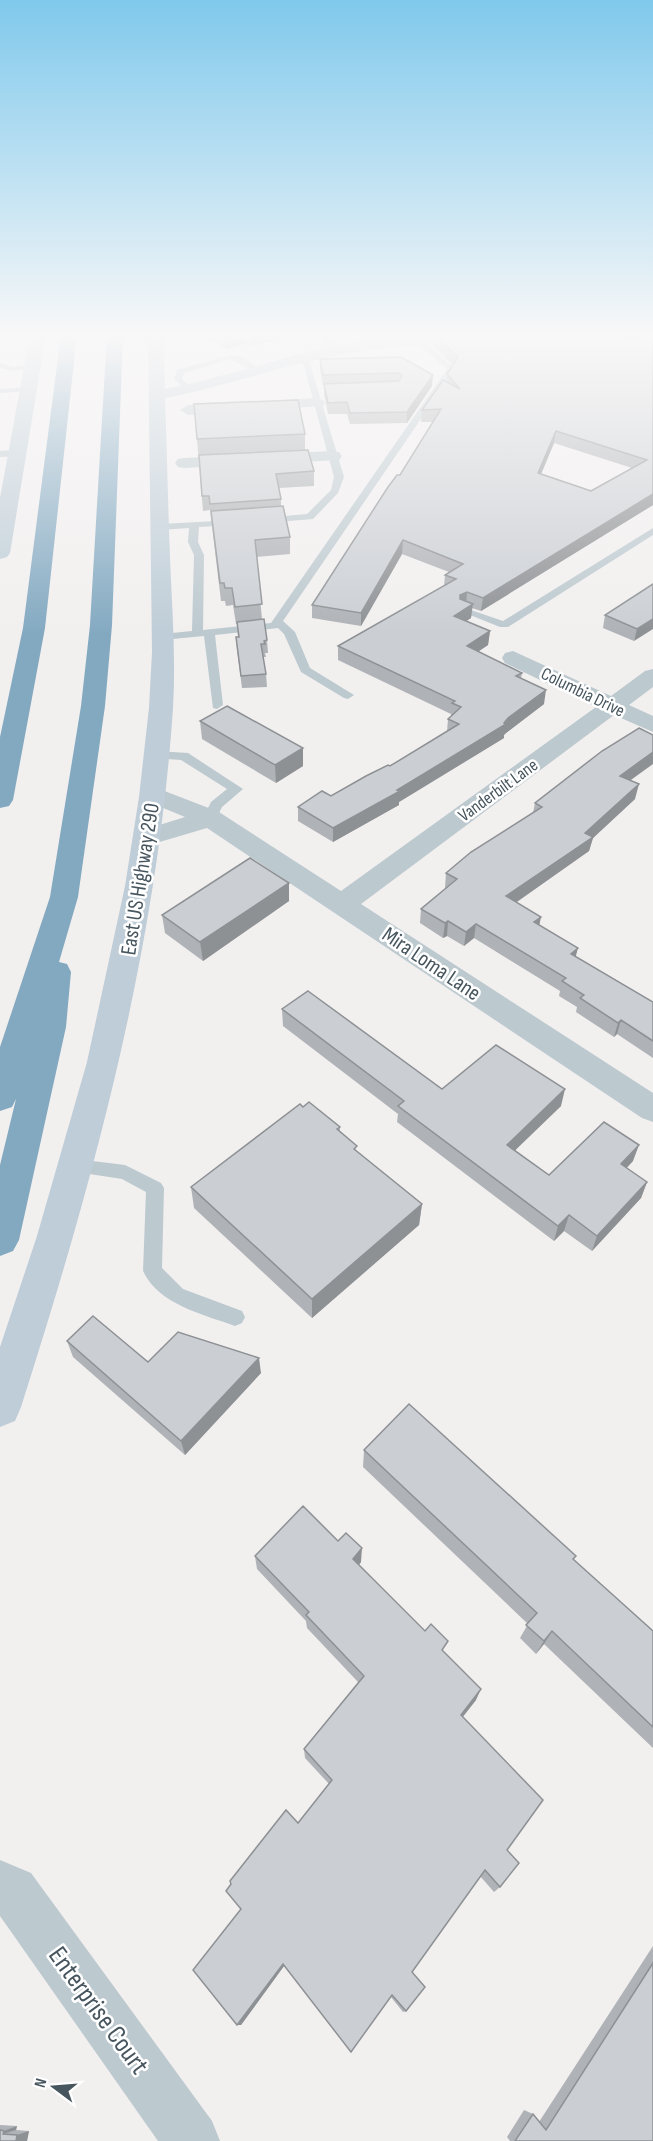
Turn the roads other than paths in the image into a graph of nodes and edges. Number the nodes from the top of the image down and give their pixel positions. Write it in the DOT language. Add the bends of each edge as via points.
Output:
graph roads {
  1 [pos="15,434"];
  2 [pos="57,434"];
  3 [pos="110,434"];
  4 [pos="161,434"];
  5 [pos="328,434"];
  6 [pos="406,434"];
  7 [pos="9,454"];
  8 [pos="333,456"];
  9 [pos="184,463"];
  10 [pos="252,521"];
  11 [pos="240,522"];
  12 [pos="194,525"];
  13 [pos="170,526"];
  14 [pos="653,531"];
  15 [pos="0,553"];
  16 [pos="465,611"];
  17 [pos="277,622"];
  18 [pos="203,633"];
  19 [pos="162,637"];
  20 [pos="513,658"];
  21 [pos="653,676"];
  22 [pos="348,695"];
  23 [pos="217,705"];
  24 [pos="613,707"];
  25 [pos="653,725"];
  26 [pos="157,755"];
  27 [pos="153,795"];
  28 [pos="0,800"];
  29 [pos="210,819"];
  30 [pos="146,838"];
  31 [pos="64,897"];
  32 [pos="342,903"];
  33 [pos="0,1098"];
  34 [pos="653,1109"];
  35 [pos="76,1166"];
  36 [pos="0,1240"];
  37 [pos="235,1317"];
  38 [pos="0,1407"];
  39 [pos="0,1885"];
  40 [pos="192,2141"];
  1 -- 7 [label="main road"];
  2 -- 28 [label="highway" via="34,628"];
  3 -- 31 [label="highway" via="93,706"];
  4 -- 13 [label="main road, East US Highway 290"];
  5 -- 8 [label="lane"];
  6 -- 17 [label="lane"];
  7 -- 15 [label="main road"];
  8 -- 9 [label="street"];
  8 -- 10 [label="lane" via="339,477 335,491 310,517"];
  11 -- 12 [label="lane"];
  12 -- 13 [label="lane"];
  12 -- 18 [label="lane" via="192,542 199,555"];
  13 -- 19 [label="main road, East US Highway 290"];
  14 -- 16 [label="lane" via="504,625"];
  17 -- 18 [label="lane" via="274,626"];
  17 -- 22 [label="lane" via="289,632 305,670"];
  18 -- 19 [label="lane"];
  18 -- 23 [label="lane"];
  19 -- 26 [label="main road, East US Highway 290"];
  20 -- 24 [label="street, Columbia Drive"];
  21 -- 24 [label="street, Vanderbilt Lane"];
  24 -- 25 [label="street, Columbia Drive"];
  24 -- 32 [label="street, Vanderbilt Lane"];
  26 -- 27 [label="main road, East US Highway 290"];
  26 -- 29 [label="lane" via="184,756 236,789 216,805"];
  27 -- 29 [label="street, Mira Loma Lane"];
  27 -- 30 [label="main road, East US Highway 290"];
  29 -- 30 [label="street"];
  29 -- 32 [label="street, Mira Loma Lane"];
  30 -- 35 [label="main road, East US Highway 290" via="113,1022"];
  31 -- 33 [label="highway"];
  31 -- 36 [label="highway" via="50,1027"];
  32 -- 34 [label="street, Mira Loma Lane"];
  35 -- 37 [label="lane" via="125,1172 155,1188 152,1270 176,1295"];
  35 -- 38 [label="main road, East US Highway 290" via="43,1281"];
  39 -- 40 [label="street, Enterprise Court" via="14,1891"];
}
